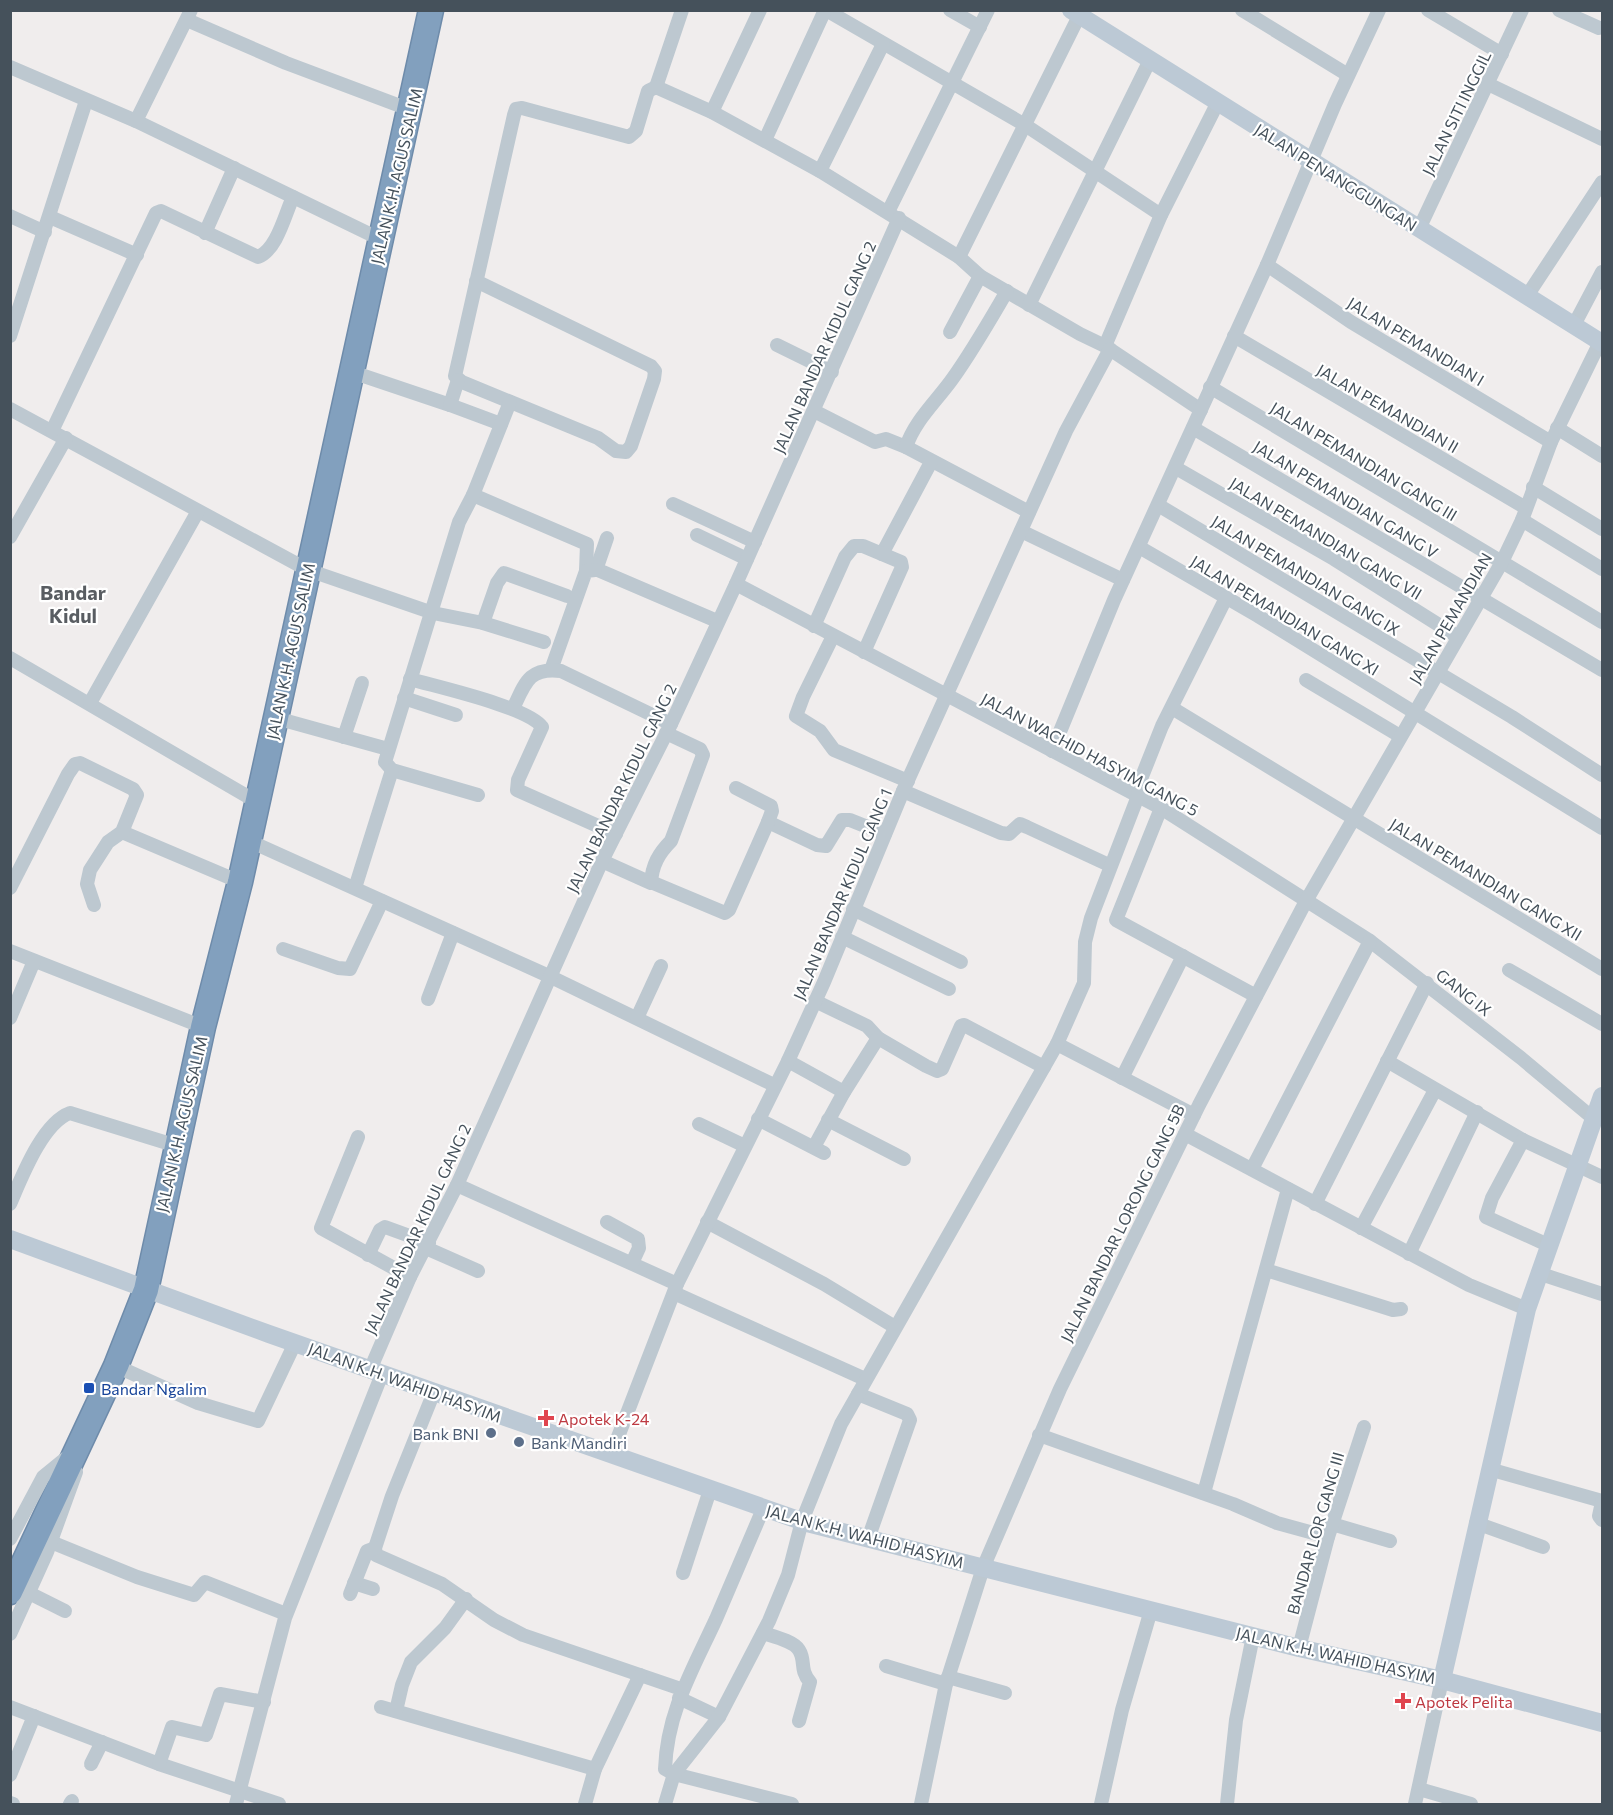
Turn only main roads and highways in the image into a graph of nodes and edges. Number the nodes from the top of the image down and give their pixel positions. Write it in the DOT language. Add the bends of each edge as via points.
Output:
graph roads {
  1 [pos="431,10"];
  2 [pos="1075,13"];
  3 [pos="1601,342"];
  4 [pos="1602,1096"];
  5 [pos="10,1239"];
  6 [pos="146,1290"];
  7 [pos="20,1593"];
  8 [pos="1442,1680"];
  9 [pos="1602,1723"];
  1 -- 6 [label="highway, JALAN K.H. AGUS SALIM" via="240,882 203,1028"];
  2 -- 3 [label="main road, JALAN PENANGGUNGAN"];
  4 -- 8 [label="main road" via="1527,1309"];
  5 -- 6 [label="main road, JALAN K.H. WAHID HASYIM"];
  6 -- 7 [label="highway, JALAN K.H. AGUS SALIM"];
  6 -- 8 [label="main road, JALAN K.H. WAHID HASYIM" via="802,1521 1299,1648"];
  8 -- 9 [label="main road, JALAN K.H. WAHID HASYIM"];
}
